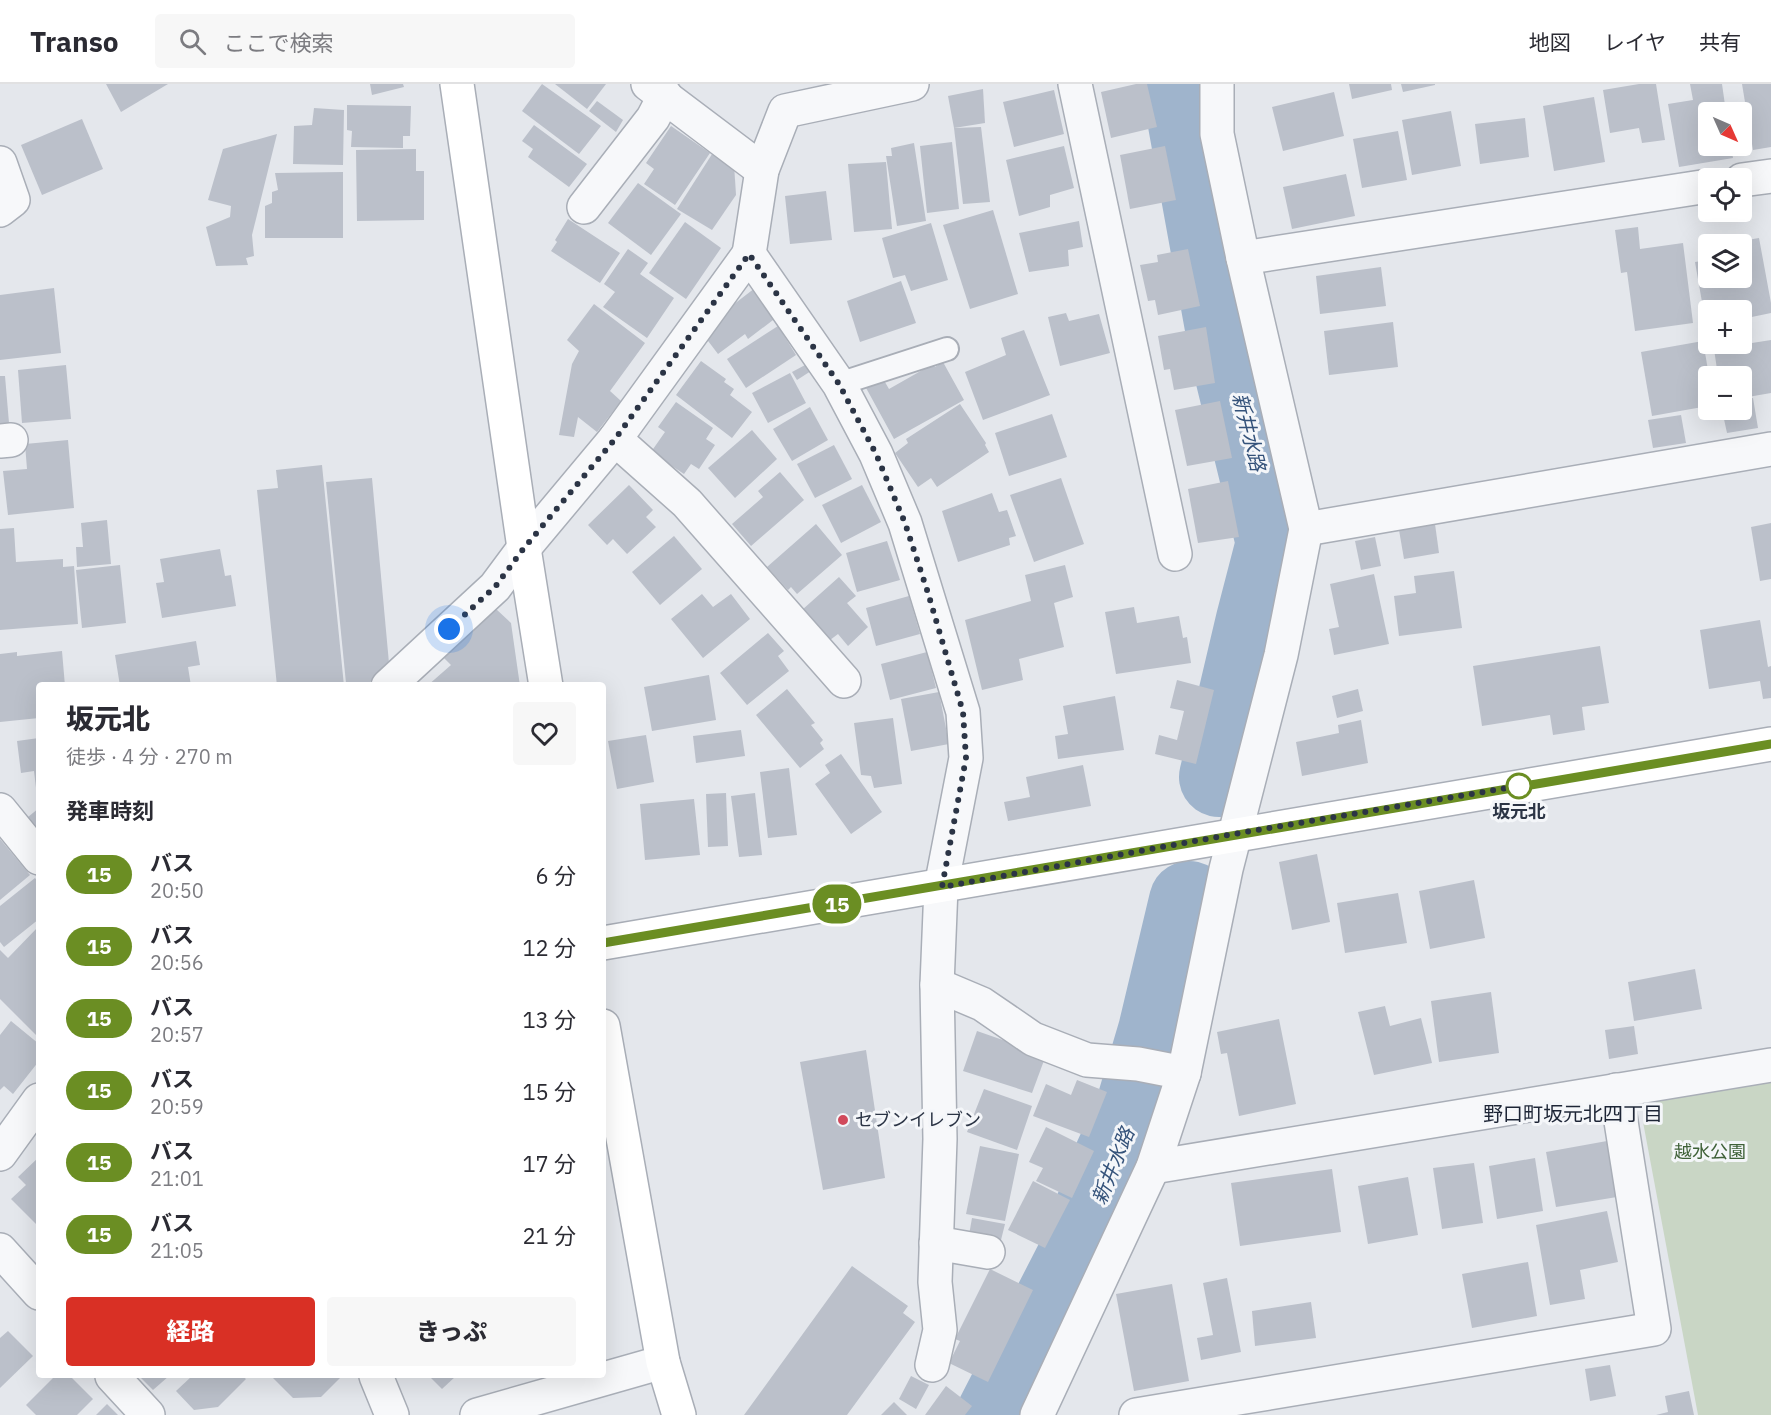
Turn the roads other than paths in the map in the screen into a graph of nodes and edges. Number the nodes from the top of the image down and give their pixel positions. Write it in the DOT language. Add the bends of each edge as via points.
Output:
graph roads {
  1 [pos="457,84"];
  2 [pos="912,84"];
  3 [pos="1075,84"];
  4 [pos="1217,84"];
  5 [pos="657,90"];
  6 [pos="791,98"];
  7 [pos="0,163"];
  8 [pos="762,170"];
  9 [pos="1771,176"];
  10 [pos="1752,179"];
  11 [pos="1698,188"];
  12 [pos="584,207"];
  13 [pos="0,210"];
  14 [pos="749,254"];
  15 [pos="1243,258"];
  16 [pos="947,349"];
  17 [pos="839,384"];
  18 [pos="615,439"];
  19 [pos="1771,449"];
  20 [pos="1306,529"];
  21 [pos="524,548"];
  22 [pos="1175,554"];
  23 [pos="392,682"];
  24 [pos="545,682"];
  25 [pos="843,682"];
  26 [pos="1771,744"];
  27 [pos="0,810"];
  28 [pos="1234,834"];
  29 [pos="36,854"];
  30 [pos="942,887"];
  31 [pos="606,943"];
  32 [pos="937,985"];
  33 [pos="606,1043"];
  34 [pos="1771,1065"];
  35 [pos="1184,1073"];
  36 [pos="1616,1090"];
  37 [pos="36,1102"];
  38 [pos="10,1120"];
  39 [pos="0,1155"];
  40 [pos="1153,1167"];
  41 [pos="936,1243"];
  42 [pos="0,1250"];
  43 [pos="988,1252"];
  44 [pos="36,1290"];
  45 [pos="663,1362"];
  46 [pos="932,1365"];
  47 [pos="114,1378"];
  48 [pos="377,1378"];
  49 [pos="148,1415"];
  50 [pos="392,1415"];
  51 [pos="477,1415"];
  52 [pos="679,1415"];
  53 [pos="1037,1415"];
  54 [pos="1136,1415"];
  1 -- 21 [label="street"];
  2 -- 6 [label="street"];
  3 -- 22 [label="street"];
  4 -- 15 [label="street" via="1217,134"];
  5 -- 8 [label="street"];
  5 -- 12 [label="street" via="652,118"];
  6 -- 8 [label="street"];
  7 -- 13 [label="street" via="13,200"];
  8 -- 14 [label="street"];
  9 -- 10 [label="street"];
  11 -- 15 [label="street"];
  14 -- 17 [label="street"];
  14 -- 18 [label="street"];
  15 -- 20 [label="street"];
  16 -- 17 [label="lane"];
  17 -- 30 [label="street" via="876,454 905,523 963,712 966,758"];
  18 -- 21 [label="street"];
  18 -- 25 [label="street" via="687,503"];
  19 -- 20 [label="street"];
  20 -- 28 [label="street" via="1281,655"];
  21 -- 23 [label="street" via="495,587"];
  21 -- 24 [label="street"];
  26 -- 28 [label="street"];
  27 -- 29 [label="street"];
  28 -- 30 [label="street"];
  28 -- 35 [label="street"];
  30 -- 31 [label="street"];
  30 -- 32 [label="street"];
  32 -- 35 [label="street" via="982,1004 1033,1039 1087,1060"];
  32 -- 41 [label="street" via="940,1139"];
  33 -- 45 [label="street"];
  34 -- 36 [label="street"];
  35 -- 40 [label="street"];
  36 -- 40 [label="street"];
  36 -- 54 [label="street" via="1654,1329"];
  37 -- 38 [label="street"];
  38 -- 39 [label="street"];
  40 -- 53 [label="street"];
  41 -- 43 [label="street"];
  41 -- 46 [label="street" via="940,1330"];
  42 -- 44 [label="street"];
  45 -- 51 [label="street"];
  45 -- 52 [label="street"];
  47 -- 49 [label="street"];
  48 -- 50 [label="street"];
}
